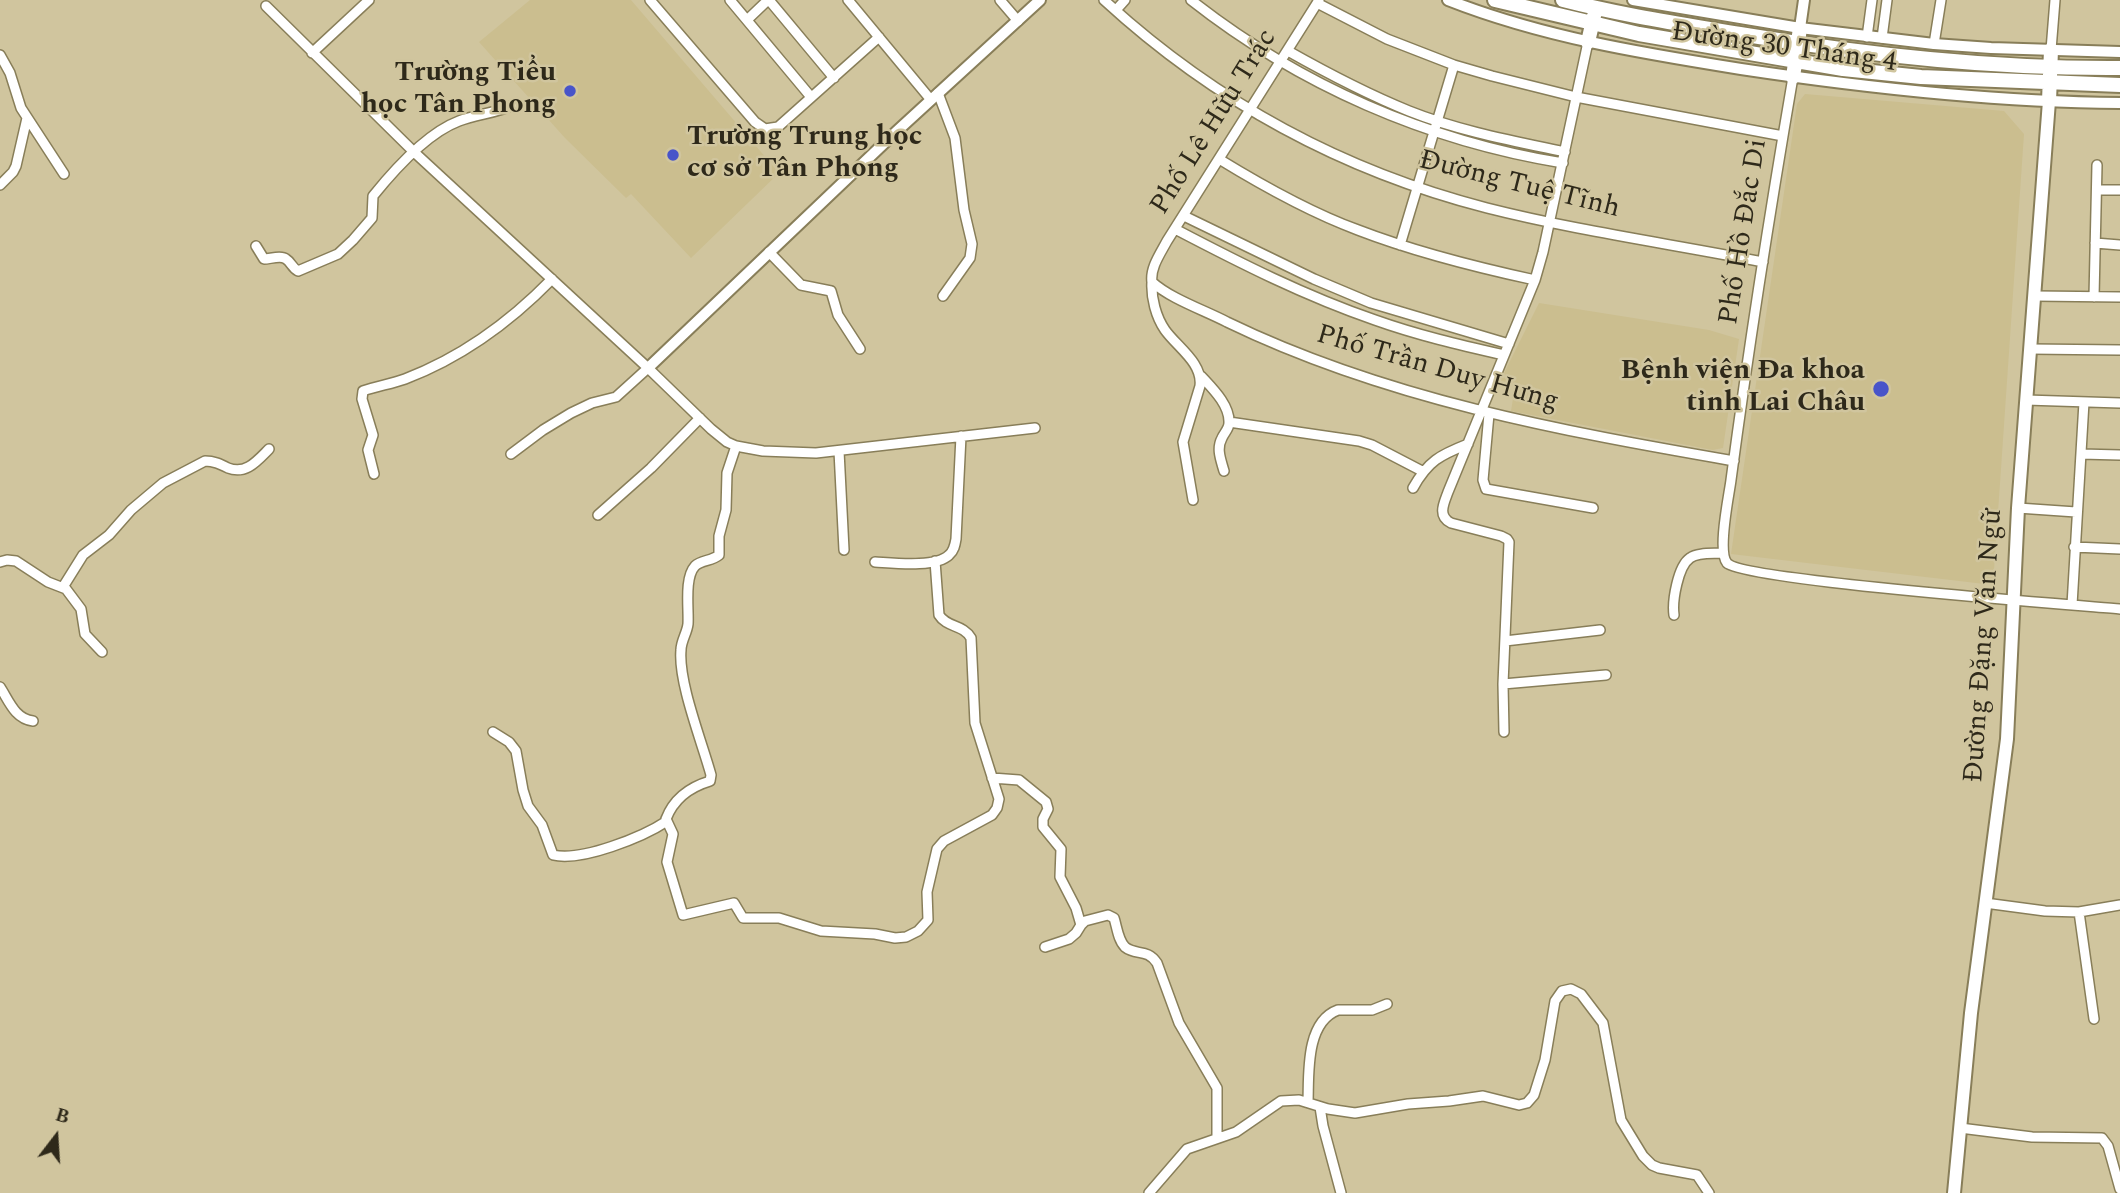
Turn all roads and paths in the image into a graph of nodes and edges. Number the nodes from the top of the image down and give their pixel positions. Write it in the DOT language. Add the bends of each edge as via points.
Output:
graph roads {
  1 [pos="369,0"];
  2 [pos="650,0"];
  3 [pos="730,0"];
  4 [pos="769,0"];
  5 [pos="848,0"];
  6 [pos="1000,0"];
  7 [pos="1040,0"];
  8 [pos="1104,0"];
  9 [pos="1125,0"];
  10 [pos="1191,0"];
  11 [pos="1448,0"];
  12 [pos="1495,0"];
  13 [pos="1563,0"];
  14 [pos="1633,0"];
  15 [pos="1804,0"];
  16 [pos="1872,0"];
  17 [pos="1887,0"];
  18 [pos="1941,0"];
  19 [pos="2054,0"];
  20 [pos="1318,1"];
  21 [pos="1597,4"];
  22 [pos="266,6"];
  23 [pos="1115,10"];
  24 [pos="747,20"];
  25 [pos="1018,21"];
  26 [pos="1592,24"];
  27 [pos="1800,28"];
  28 [pos="879,37"];
  29 [pos="1867,37"];
  30 [pos="1882,38"];
  31 [pos="1588,42"];
  32 [pos="1798,44"];
  33 [pos="1934,44"];
  34 [pos="2051,50"];
  35 [pos="1288,51"];
  36 [pos="2120,52"];
  37 [pos="312,53"];
  38 [pos="0,55"];
  39 [pos="1796,61"];
  40 [pos="1280,62"];
  41 [pos="1454,65"];
  42 [pos="2050,67"];
  43 [pos="2120,68"];
  44 [pos="1793,77"];
  45 [pos="834,78"];
  46 [pos="2050,83"];
  47 [pos="2120,85"];
  48 [pos="934,96"];
  49 [pos="811,97"];
  50 [pos="1576,97"];
  51 [pos="2049,101"];
  52 [pos="2120,103"];
  53 [pos="516,104"];
  54 [pos="1249,109"];
  55 [pos="27,118"];
  56 [pos="1437,121"];
  57 [pos="1433,131"];
  58 [pos="1783,136"];
  59 [pos="414,152"];
  60 [pos="1565,152"];
  61 [pos="1219,159"];
  62 [pos="1563,163"];
  63 [pos="2097,165"];
  64 [pos="64,174"];
  65 [pos="0,185"];
  66 [pos="1417,187"];
  67 [pos="2097,190"];
  68 [pos="2120,190"];
  69 [pos="1184,216"];
  70 [pos="1550,222"];
  71 [pos="1175,229"];
  72 [pos="2095,243"];
  73 [pos="1400,245"];
  74 [pos="2120,245"];
  75 [pos="256,246"];
  76 [pos="769,252"];
  77 [pos="1763,262"];
  78 [pos="1152,277"];
  79 [pos="552,279"];
  80 [pos="1535,280"];
  81 [pos="1340,291"];
  82 [pos="943,296"];
  83 [pos="2035,296"];
  84 [pos="2094,297"];
  85 [pos="2120,297"];
  86 [pos="1335,305"];
  87 [pos="1509,344"];
  88 [pos="860,349"];
  89 [pos="2030,349"];
  90 [pos="2120,350"];
  91 [pos="1504,355"];
  92 [pos="648,368"];
  93 [pos="1201,376"];
  94 [pos="2026,400"];
  95 [pos="2084,402"];
  96 [pos="2120,403"];
  97 [pos="1485,413"];
  98 [pos="700,418"];
  99 [pos="1229,422"];
  100 [pos="1035,428"];
  101 [pos="961,436"];
  102 [pos="1468,444"];
  103 [pos="736,446"];
  104 [pos="269,449"];
  105 [pos="839,451"];
  106 [pos="511,454"];
  107 [pos="2081,454"];
  108 [pos="2120,455"];
  109 [pos="1734,461"];
  110 [pos="1224,471"];
  111 [pos="1422,471"];
  112 [pos="374,474"];
  113 [pos="1413,488"];
  114 [pos="1193,500"];
  115 [pos="1593,508"];
  116 [pos="2018,508"];
  117 [pos="2076,512"];
  118 [pos="598,514"];
  119 [pos="2074,547"];
  120 [pos="2120,549"];
  121 [pos="844,550"];
  122 [pos="1724,557"];
  123 [pos="935,561"];
  124 [pos="0,562"];
  125 [pos="875,562"];
  126 [pos="63,587"];
  127 [pos="2012,600"];
  128 [pos="2072,604"];
  129 [pos="2120,608"];
  130 [pos="1674,615"];
  131 [pos="1600,630"];
  132 [pos="1505,640"];
  133 [pos="102,652"];
  134 [pos="1605,675"];
  135 [pos="1503,684"];
  136 [pos="0,687"];
  137 [pos="33,721"];
  138 [pos="493,732"];
  139 [pos="1504,732"];
  140 [pos="992,778"];
  141 [pos="667,821"];
  142 [pos="1985,903"];
  143 [pos="2120,905"];
  144 [pos="2079,912"];
  145 [pos="1080,925"];
  146 [pos="1045,947"];
  147 [pos="1387,1004"];
  148 [pos="2094,1019"];
  149 [pos="1308,1102"];
  150 [pos="1320,1107"];
  151 [pos="1960,1128"];
  152 [pos="1217,1138"];
  153 [pos="2120,1189"];
  154 [pos="1149,1193"];
  155 [pos="1341,1193"];
  156 [pos="1709,1193"];
  157 [pos="1954,1193"];
  1 -- 37 [label="street"];
  2 -- 49 [label="street" via="765,129 778,127"];
  3 -- 24 [label="street"];
  4 -- 24 [label="street"];
  4 -- 45 [label="street"];
  5 -- 28 [label="street"];
  6 -- 25 [label="street"];
  7 -- 25 [label="street"];
  8 -- 23 [label="street, Đường Tuệ Tĩnh"];
  9 -- 23 [label="street"];
  10 -- 40 [label="street"];
  11 -- 31 [label="street, Đường 30 Tháng 4"];
  12 -- 26 [label="highway, Đường 30 Tháng 4"];
  13 -- 21 [label="highway, Đường 30 Tháng 4"];
  14 -- 27 [label="street, Đường 30 Tháng 4"];
  15 -- 27 [label="street"];
  16 -- 29 [label="street"];
  17 -- 30 [label="street"];
  18 -- 33 [label="street"];
  19 -- 34 [label="street"];
  20 -- 35 [label="street, Phố Lê Hữu Trác"];
  20 -- 41 [label="street" via="1387,39"];
  21 -- 26 [label="highway"];
  21 -- 32 [label="highway, Đường 30 Tháng 4" via="1660,21"];
  22 -- 37 [label="street"];
  23 -- 54 [label="street, Đường Tuệ Tĩnh" via="1181,64"];
  24 -- 49 [label="street"];
  25 -- 48 [label="street"];
  26 -- 31 [label="highway"];
  26 -- 39 [label="highway, Đường 30 Tháng 4"];
  27 -- 29 [label="street, Đường 30 Tháng 4"];
  27 -- 32 [label="highway"];
  28 -- 45 [label="street"];
  28 -- 48 [label="street"];
  29 -- 30 [label="street, Đường 30 Tháng 4"];
  30 -- 33 [label="street, Đường 30 Tháng 4"];
  31 -- 44 [label="street, Đường 30 Tháng 4"];
  31 -- 50 [label="street"];
  32 -- 39 [label="highway"];
  32 -- 42 [label="highway, Đường 30 Tháng 4" via="1923,60"];
  33 -- 34 [label="street, Đường 30 Tháng 4"];
  34 -- 36 [label="street, Đường 30 Tháng 4"];
  34 -- 42 [label="highway"];
  35 -- 40 [label="street, Phố Lê Hữu Trác"];
  35 -- 56 [label="street"];
  37 -- 59 [label="street"];
  38 -- 55 [label="street"];
  39 -- 44 [label="highway"];
  39 -- 46 [label="highway, Đường 30 Tháng 4" via="1884,74"];
  40 -- 54 [label="street, Phố Lê Hữu Trác"];
  40 -- 57 [label="street" via="1351,98"];
  41 -- 50 [label="street"];
  41 -- 56 [label="street"];
  42 -- 43 [label="highway, Đường 30 Tháng 4"];
  42 -- 46 [label="highway"];
  44 -- 51 [label="street, Đường 30 Tháng 4"];
  44 -- 58 [label="street, Phố Hồ Đắc Di"];
  45 -- 49 [label="street"];
  46 -- 47 [label="highway, Đường 30 Tháng 4"];
  46 -- 51 [label="highway"];
  48 -- 76 [label="street"];
  48 -- 82 [label="street" via="955,138 972,244 971,258"];
  50 -- 58 [label="street"];
  50 -- 60 [label="street"];
  51 -- 52 [label="street, Đường 30 Tháng 4"];
  51 -- 83 [label="main road, Đường Đặng Văn Ngữ"];
  53 -- 59 [label="street" via="451,125"];
  54 -- 61 [label="street, Phố Lê Hữu Trác"];
  54 -- 66 [label="street, Đường Tuệ Tĩnh" via="1347,160"];
  55 -- 64 [label="street"];
  55 -- 65 [label="street" via="16,166"];
  56 -- 57 [label="street"];
  56 -- 60 [label="street"];
  57 -- 62 [label="street"];
  57 -- 66 [label="street"];
  58 -- 77 [label="street, Phố Hồ Đắc Di"];
  59 -- 75 [label="street" via="373,195 368,225 338,254 298,271 283,257 264,259"];
  59 -- 79 [label="street"];
  60 -- 62 [label="street"];
  61 -- 69 [label="street, Phố Lê Hữu Trác"];
  61 -- 73 [label="street" via="1292,201"];
  62 -- 70 [label="street"];
  63 -- 67 [label="street"];
  66 -- 70 [label="street, Đường Tuệ Tĩnh"];
  66 -- 73 [label="street"];
  67 -- 68 [label="street"];
  67 -- 72 [label="street"];
  69 -- 71 [label="street, Phố Lê Hữu Trác"];
  69 -- 81 [label="street"];
  70 -- 77 [label="street, Đường Tuệ Tĩnh"];
  70 -- 80 [label="street"];
  71 -- 78 [label="street, Phố Lê Hữu Trác"];
  71 -- 86 [label="street"];
  72 -- 74 [label="street"];
  72 -- 84 [label="street"];
  73 -- 80 [label="street"];
  76 -- 88 [label="street" via="801,285 831,291 838,315"];
  76 -- 92 [label="street"];
  77 -- 109 [label="street, Phố Hồ Đắc Di"];
  78 -- 93 [label="street" via="1153,302 1162,325"];
  78 -- 97 [label="street, Phố Trần Duy Hưng" via="1178,298 1299,355"];
  79 -- 92 [label="street"];
  79 -- 112 [label="street" via="519,310 467,346 405,378 363,391 373,435 368,450"];
  80 -- 87 [label="street"];
  81 -- 86 [label="street"];
  81 -- 87 [label="street"];
  83 -- 84 [label="street"];
  83 -- 89 [label="main road, Đường Đặng Văn Ngữ"];
  84 -- 85 [label="street"];
  86 -- 91 [label="street" via="1405,330"];
  87 -- 91 [label="street"];
  89 -- 90 [label="street"];
  89 -- 94 [label="main road, Đường Đặng Văn Ngữ"];
  91 -- 97 [label="street"];
  92 -- 98 [label="street"];
  92 -- 106 [label="street" via="616,397 571,413"];
  93 -- 99 [label="street" via="1220,398"];
  93 -- 114 [label="street" via="1183,442"];
  94 -- 95 [label="street"];
  94 -- 116 [label="main road, Đường Đặng Văn Ngữ"];
  95 -- 96 [label="street"];
  95 -- 107 [label="street"];
  97 -- 102 [label="street"];
  97 -- 109 [label="street, Phố Trần Duy Hưng"];
  97 -- 115 [label="street" via="1486,489"];
  98 -- 103 [label="street"];
  98 -- 118 [label="street" via="652,468"];
  99 -- 110 [label="street" via="1219,450"];
  99 -- 111 [label="street" via="1359,441"];
  100 -- 101 [label="street"];
  101 -- 105 [label="street"];
  101 -- 123 [label="street" via="956,539 948,557"];
  102 -- 111 [label="street" via="1436,458"];
  102 -- 132 [label="street" via="1443,517 1509,542"];
  103 -- 105 [label="street" via="775,453"];
  103 -- 141 [label="street" via="727,473 719,555 693,570 681,649 685,685 711,778 685,792"];
  104 -- 126 [label="street" via="242,470 205,461 163,482 83,555"];
  105 -- 121 [label="street"];
  107 -- 108 [label="street"];
  107 -- 117 [label="street"];
  109 -- 122 [label="street, Phố Hồ Đắc Di"];
  111 -- 113 [label="street"];
  116 -- 117 [label="street"];
  116 -- 127 [label="main road, Đường Đặng Văn Ngữ"];
  117 -- 119 [label="street"];
  119 -- 120 [label="street"];
  119 -- 128 [label="street"];
  122 -- 127 [label="street" via="1730,566 1748,571"];
  122 -- 130 [label="street" via="1695,555 1689,559 1674,596"];
  123 -- 125 [label="street"];
  123 -- 140 [label="street" via="939,615 971,638 975,723"];
  124 -- 126 [label="street" via="16,561"];
  126 -- 133 [label="street" via="81,608 85,634"];
  127 -- 128 [label="street"];
  127 -- 142 [label="main road, Đường Đặng Văn Ngữ" via="2007,739"];
  128 -- 129 [label="street"];
  131 -- 132 [label="street"];
  132 -- 135 [label="street"];
  134 -- 135 [label="street"];
  135 -- 139 [label="street"];
  136 -- 137 [label="street" via="18,715"];
  138 -- 141 [label="street" via="516,751 528,806 553,855 596,852"];
  140 -- 141 [label="street" via="999,794 997,808 937,849 927,892 927,923 900,938 821,931 785,919 743,918 734,903 683,915 667,866 673,834"];
  140 -- 145 [label="street" via="1019,780 1046,802 1043,827 1061,849 1060,877"];
  142 -- 144 [label="street"];
  142 -- 151 [label="main road, Đường Đặng Văn Ngữ"];
  143 -- 144 [label="street"];
  144 -- 148 [label="street"];
  145 -- 146 [label="street" via="1069,939"];
  145 -- 152 [label="street" via="1112,916 1125,947 1155,960 1180,1023 1217,1088"];
  147 -- 149 [label="street" via="1372,1010 1338,1010 1324,1020 1310,1051"];
  149 -- 150 [label="street"];
  149 -- 152 [label="street" via="1281,1101 1236,1132"];
  150 -- 155 [label="street"];
  150 -- 156 [label="street" via="1366,1112 1483,1096 1527,1104 1545,1060 1556,997 1575,989 1603,1023 1621,1120 1643,1156 1652,1165 1697,1175"];
  151 -- 153 [label="street" via="2032,1137 2102,1138"];
  151 -- 157 [label="main road, Đường Đặng Văn Ngữ"];
  152 -- 154 [label="street" via="1183,1152"];
}
